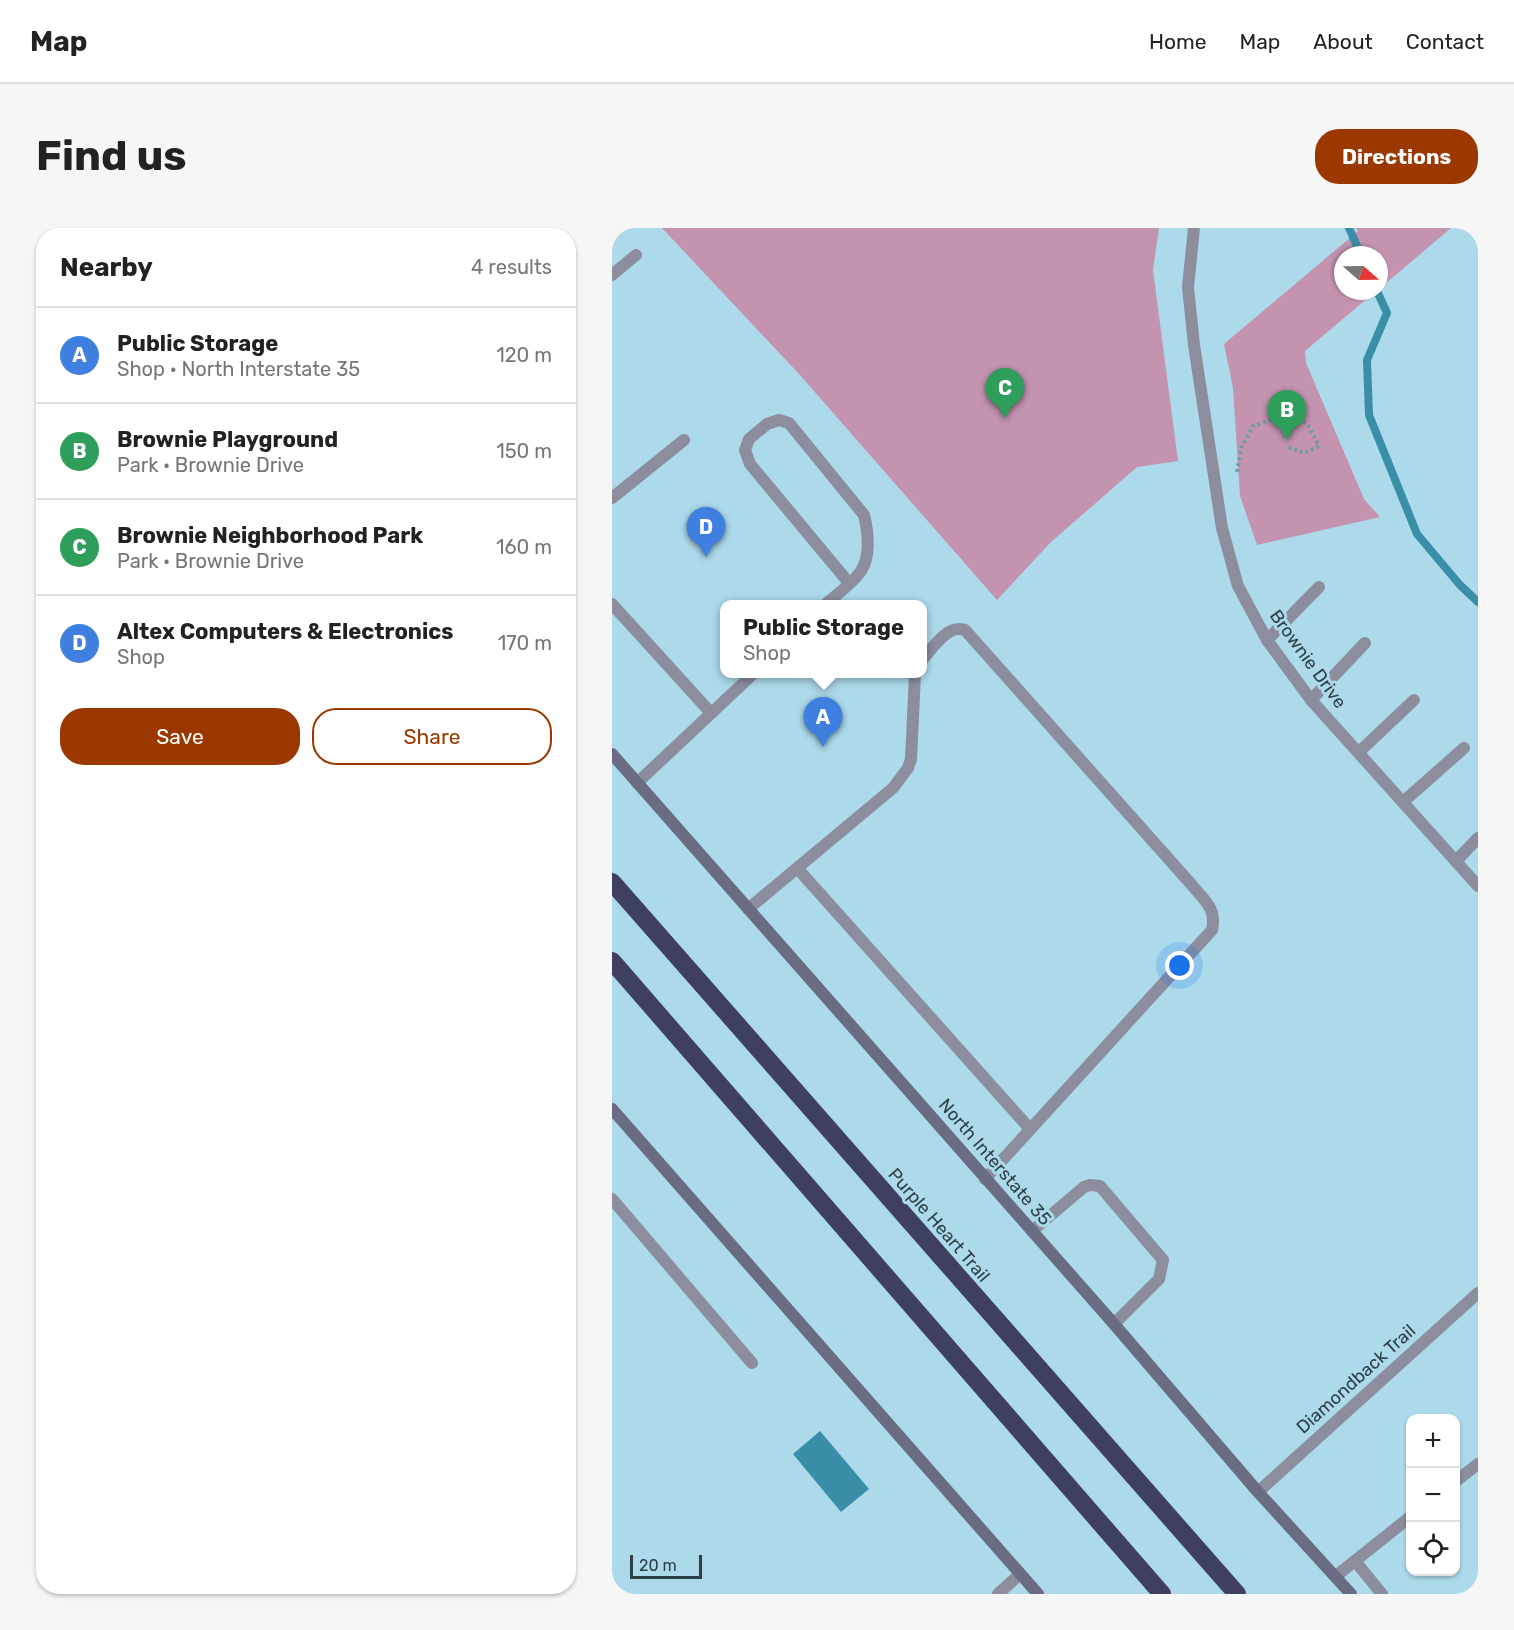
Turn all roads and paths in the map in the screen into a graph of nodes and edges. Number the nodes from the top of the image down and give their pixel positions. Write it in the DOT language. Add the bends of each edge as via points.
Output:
graph roads {
  1 [pos="1194,228"];
  2 [pos="636,255"];
  3 [pos="612,275"];
  4 [pos="684,440"];
  5 [pos="1287,447"];
  6 [pos="1237,472"];
  7 [pos="612,498"];
  8 [pos="849,583"];
  9 [pos="1319,587"];
  10 [pos="830,600"];
  11 [pos="612,604"];
  12 [pos="1267,640"];
  13 [pos="1365,643"];
  14 [pos="927,655"];
  15 [pos="749,678"];
  16 [pos="915,678"];
  17 [pos="1311,700"];
  18 [pos="1414,700"];
  19 [pos="711,713"];
  20 [pos="1464,748"];
  21 [pos="1359,752"];
  22 [pos="612,754"];
  23 [pos="638,783"];
  24 [pos="1403,802"];
  25 [pos="1478,838"];
  26 [pos="1456,861"];
  27 [pos="798,869"];
  28 [pos="612,882"];
  29 [pos="1478,886"];
  30 [pos="748,909"];
  31 [pos="612,961"];
  32 [pos="612,1109"];
  33 [pos="1030,1129"];
  34 [pos="986,1179"];
  35 [pos="612,1199"];
  36 [pos="1032,1231"];
  37 [pos="1478,1293"];
  38 [pos="1114,1324"];
  39 [pos="752,1363"];
  40 [pos="1478,1464"];
  41 [pos="1460,1477"];
  42 [pos="1258,1492"];
  43 [pos="1406,1520"];
  44 [pos="1355,1561"];
  45 [pos="1020,1574"];
  46 [pos="1336,1576"];
  47 [pos="998,1594"];
  48 [pos="1038,1594"];
  49 [pos="1162,1594"];
  50 [pos="1236,1594"];
  51 [pos="1351,1594"];
  52 [pos="1382,1594"];
  1 -- 12 [label="street, Brownie Drive" via="1188,287 1222,528 1238,586"];
  2 -- 3 [label="street"];
  4 -- 7 [label="street"];
  5 -- 6 [label="path" via="1304,453 1319,446 1307,423 1283,416 1253,426 1242,446"];
  8 -- 8 [label="street" via="861,571 866,555 868,533 864,515 789,423 767,423 749,439 746,450 750,464"];
  8 -- 10 [label="street"];
  9 -- 12 [label="street"];
  11 -- 19 [label="street"];
  12 -- 17 [label="street, Brownie Drive"];
  13 -- 17 [label="street"];
  14 -- 33 [label="street" via="951,629 965,630 1212,909 1212,930"];
  15 -- 19 [label="street"];
  16 -- 27 [label="street" via="908,768 893,788"];
  17 -- 21 [label="street, Brownie Drive"];
  18 -- 21 [label="street"];
  19 -- 23 [label="street"];
  20 -- 24 [label="street"];
  21 -- 24 [label="street, Brownie Drive"];
  22 -- 23 [label="main road, North Interstate 35"];
  23 -- 30 [label="main road, North Interstate 35"];
  24 -- 26 [label="street, Brownie Drive"];
  25 -- 26 [label="street"];
  26 -- 29 [label="street, Brownie Drive"];
  27 -- 30 [label="street"];
  27 -- 33 [label="street"];
  28 -- 50 [label="highway, Purple Heart Trail"];
  30 -- 34 [label="main road, North Interstate 35"];
  31 -- 49 [label="highway"];
  32 -- 45 [label="main road"];
  33 -- 34 [label="street"];
  34 -- 36 [label="main road, North Interstate 35"];
  35 -- 39 [label="street"];
  36 -- 38 [label="main road, North Interstate 35"];
  36 -- 38 [label="street" via="1084,1187 1100,1186 1163,1260 1159,1279"];
  37 -- 42 [label="street, Diamondback Trail"];
  38 -- 42 [label="main road, North Interstate 35"];
  40 -- 41 [label="street"];
  42 -- 46 [label="main road, North Interstate 35"];
  43 -- 44 [label="street"];
  44 -- 46 [label="street"];
  44 -- 52 [label="street"];
  45 -- 47 [label="street"];
  45 -- 48 [label="main road"];
  46 -- 51 [label="main road, North Interstate 35"];
}
